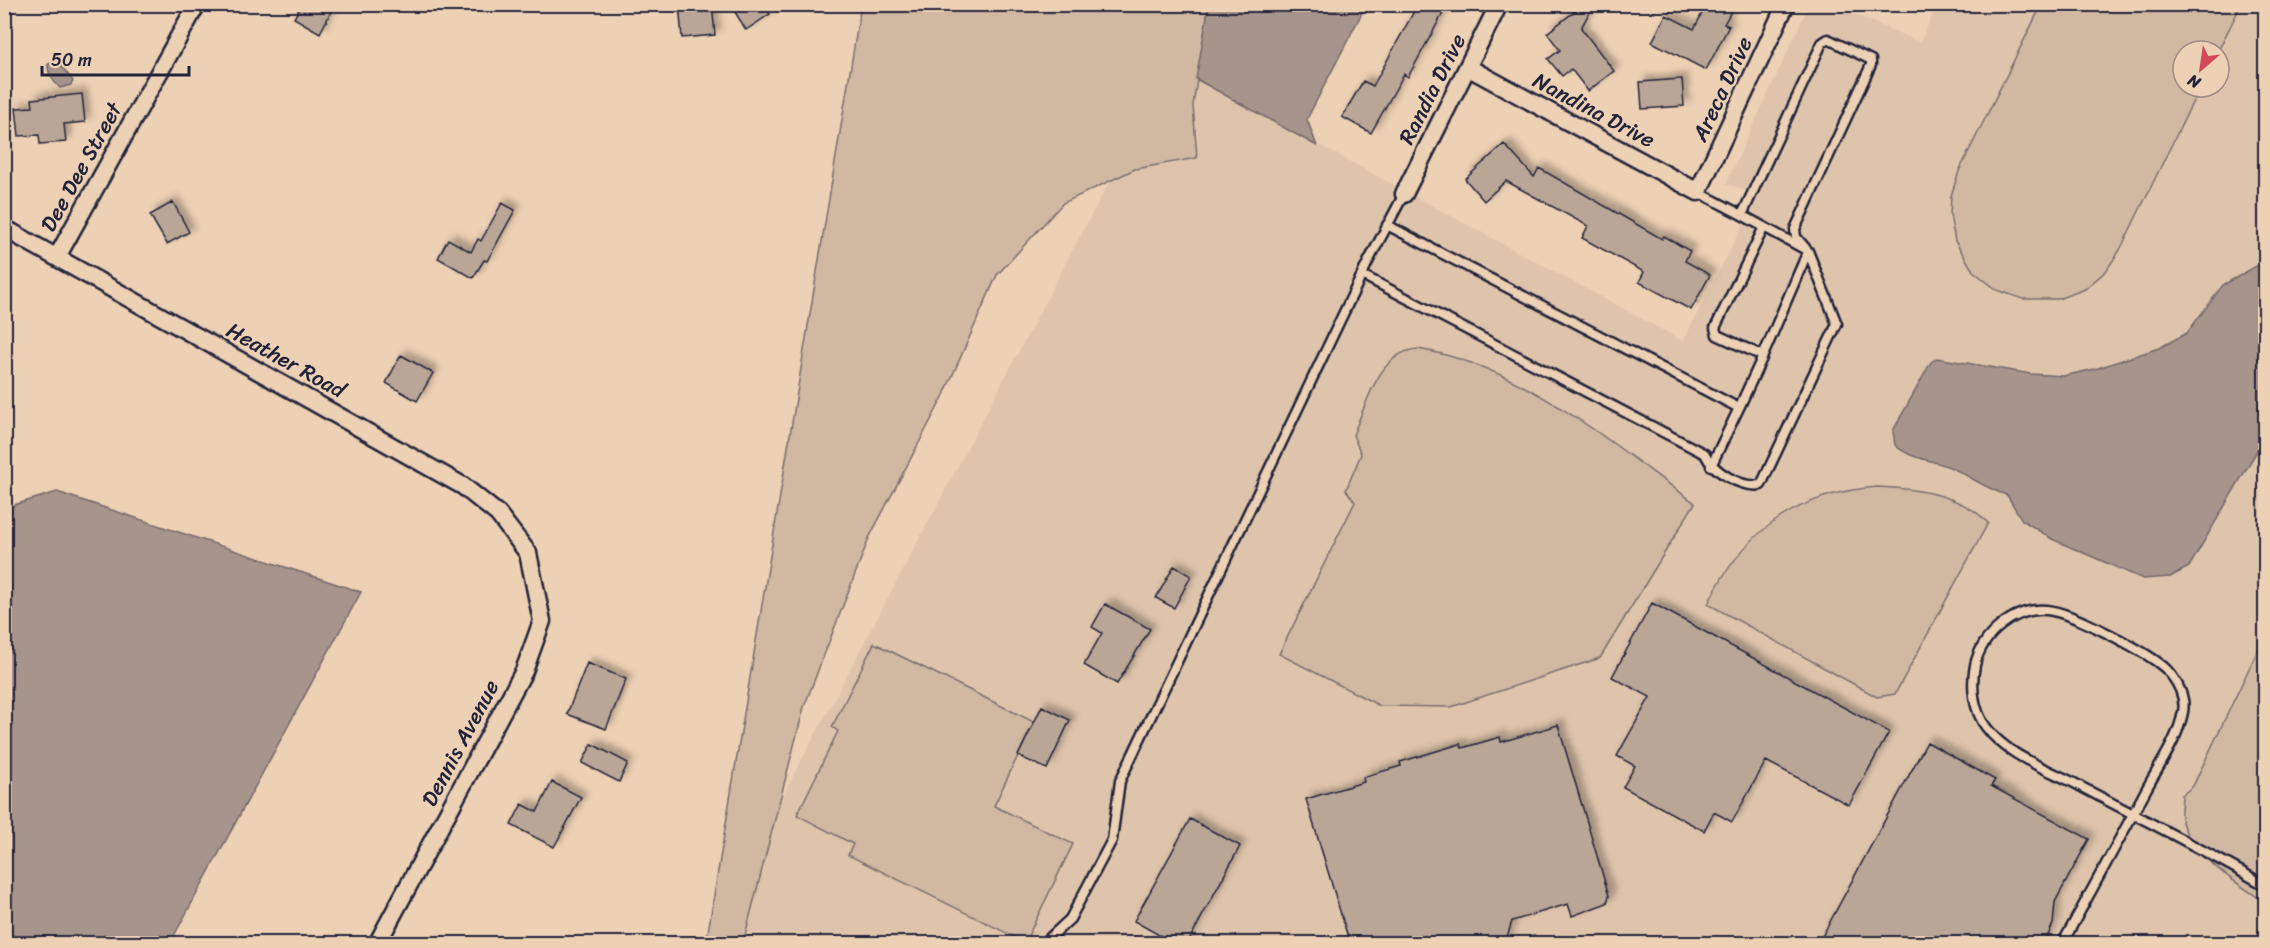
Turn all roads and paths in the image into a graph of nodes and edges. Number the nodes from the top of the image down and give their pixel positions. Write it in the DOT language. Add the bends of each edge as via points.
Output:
graph roads {
  1 [pos="197,4"];
  2 [pos="1499,4"];
  3 [pos="1786,4"];
  4 [pos="1469,68"];
  5 [pos="1698,192"];
  6 [pos="1404,194"];
  7 [pos="1742,215"];
  8 [pos="1388,225"];
  9 [pos="1764,227"];
  10 [pos="4,228"];
  11 [pos="1808,251"];
  12 [pos="57,257"];
  13 [pos="1362,275"];
  14 [pos="1762,356"];
  15 [pos="1739,408"];
  16 [pos="1711,466"];
  17 [pos="528,554"];
  18 [pos="2133,814"];
  19 [pos="2265,886"];
  20 [pos="377,944"];
  21 [pos="1043,944"];
  22 [pos="2062,944"];
  1 -- 12 [label="street, Dee Dee Street"];
  2 -- 4 [label="street, Randia Drive"];
  3 -- 5 [label="street, Areca Drive"];
  4 -- 5 [label="street, Nandina Drive"];
  4 -- 6 [label="street, Randia Drive"];
  5 -- 7 [label="lane"];
  6 -- 8 [label="lane"];
  7 -- 9 [label="lane"];
  7 -- 11 [label="lane" via="1822,43 1828,39 1871,60 1795,229 1796,237"];
  8 -- 13 [label="lane"];
  8 -- 15 [label="lane"];
  9 -- 11 [label="lane"];
  9 -- 14 [label="lane" via="1715,328 1717,335"];
  10 -- 12 [label="street, Heather Road"];
  11 -- 14 [label="lane"];
  11 -- 16 [label="lane" via="1837,324 1835,331 1761,486 1749,487"];
  12 -- 17 [label="street, Heather Road" via="463,486 498,514"];
  13 -- 16 [label="lane" via="1706,454"];
  13 -- 21 [label="lane" via="1120,781 1112,840 1070,919"];
  14 -- 15 [label="lane"];
  15 -- 16 [label="lane"];
  17 -- 20 [label="street, Dennis Avenue" via="542,621 524,671"];
  18 -- 18 [label="lane" via="2177,733 2184,710 2180,688 2166,669 2146,655 2070,615 2027,611 2006,620 1977,657 1972,677 1974,701 1986,727 2003,744 2030,760"];
  18 -- 19 [label="lane"];
  18 -- 22 [label="lane"];
}
